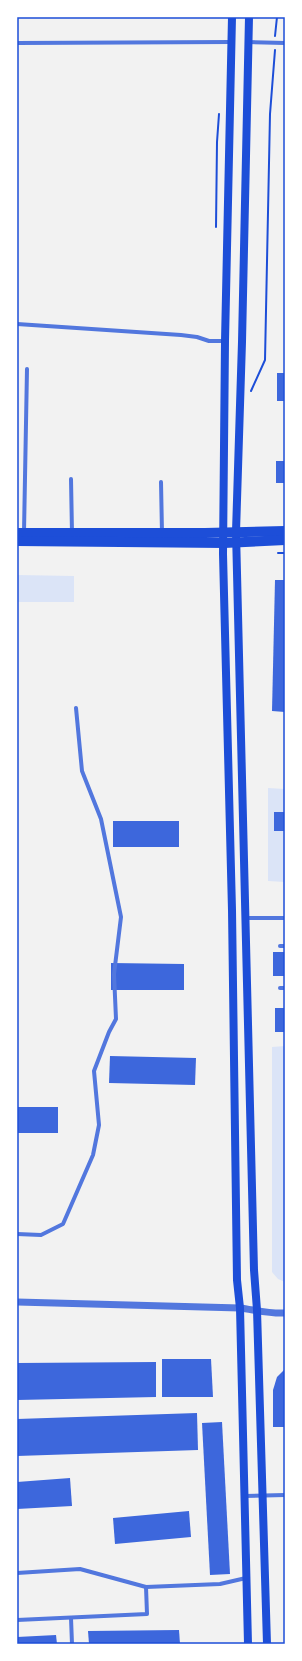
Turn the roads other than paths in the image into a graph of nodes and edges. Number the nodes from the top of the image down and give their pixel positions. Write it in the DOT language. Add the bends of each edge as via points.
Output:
graph roads {
  1 [pos="232,17"];
  2 [pos="249,17"];
  3 [pos="232,42"];
  4 [pos="248,42"];
  5 [pos="17,43"];
  6 [pos="285,43"];
  7 [pos="17,324"];
  8 [pos="225,342"];
  9 [pos="27,369"];
  10 [pos="71,479"];
  11 [pos="161,482"];
  12 [pos="285,531"];
  13 [pos="20,533"];
  14 [pos="72,533"];
  15 [pos="162,533"];
  16 [pos="236,537"];
  17 [pos="223,538"];
  18 [pos="285,540"];
  19 [pos="17,541"];
  20 [pos="76,708"];
  21 [pos="246,918"];
  22 [pos="285,918"];
  23 [pos="17,1234"];
  24 [pos="17,1302"];
  25 [pos="240,1308"];
  26 [pos="257,1310"];
  27 [pos="285,1313"];
  28 [pos="285,1495"];
  29 [pos="244,1496"];
  30 [pos="262,1496"];
  31 [pos="17,1573"];
  32 [pos="246,1578"];
  33 [pos="146,1587"];
  34 [pos="71,1618"];
  35 [pos="17,1620"];
  36 [pos="72,1644"];
  37 [pos="248,1644"];
  38 [pos="267,1644"];
  1 -- 3 [label="main road"];
  2 -- 4 [label="main road"];
  3 -- 5 [label="street"];
  3 -- 8 [label="main road"];
  4 -- 6 [label="street"];
  4 -- 16 [label="main road"];
  7 -- 8 [label="street" via="181,335"];
  8 -- 17 [label="main road"];
  9 -- 13 [label="street"];
  10 -- 14 [label="street"];
  11 -- 15 [label="street"];
  12 -- 16 [label="main road"];
  13 -- 14 [label="main road"];
  14 -- 15 [label="main road"];
  15 -- 17 [label="main road"];
  16 -- 17 [label="main road"];
  16 -- 18 [label="main road"];
  16 -- 21 [label="main road"];
  17 -- 19 [label="main road"];
  17 -- 25 [label="main road" via="237,1280"];
  20 -- 23 [label="street" via="82,771 101,819 121,917 114,974 116,1020 94,1072 99,1124 93,1155 63,1224 41,1235"];
  21 -- 22 [label="street"];
  21 -- 26 [label="main road"];
  24 -- 25 [label="street"];
  25 -- 26 [label="street"];
  25 -- 29 [label="main road"];
  26 -- 27 [label="street" via="273,1314"];
  26 -- 30 [label="main road"];
  28 -- 30 [label="street"];
  29 -- 30 [label="street"];
  29 -- 32 [label="main road"];
  30 -- 38 [label="main road"];
  31 -- 33 [label="street" via="80,1569"];
  32 -- 33 [label="street" via="220,1584"];
  32 -- 37 [label="main road"];
  33 -- 34 [label="street" via="147,1614"];
  34 -- 35 [label="street"];
  34 -- 36 [label="street"];
}
